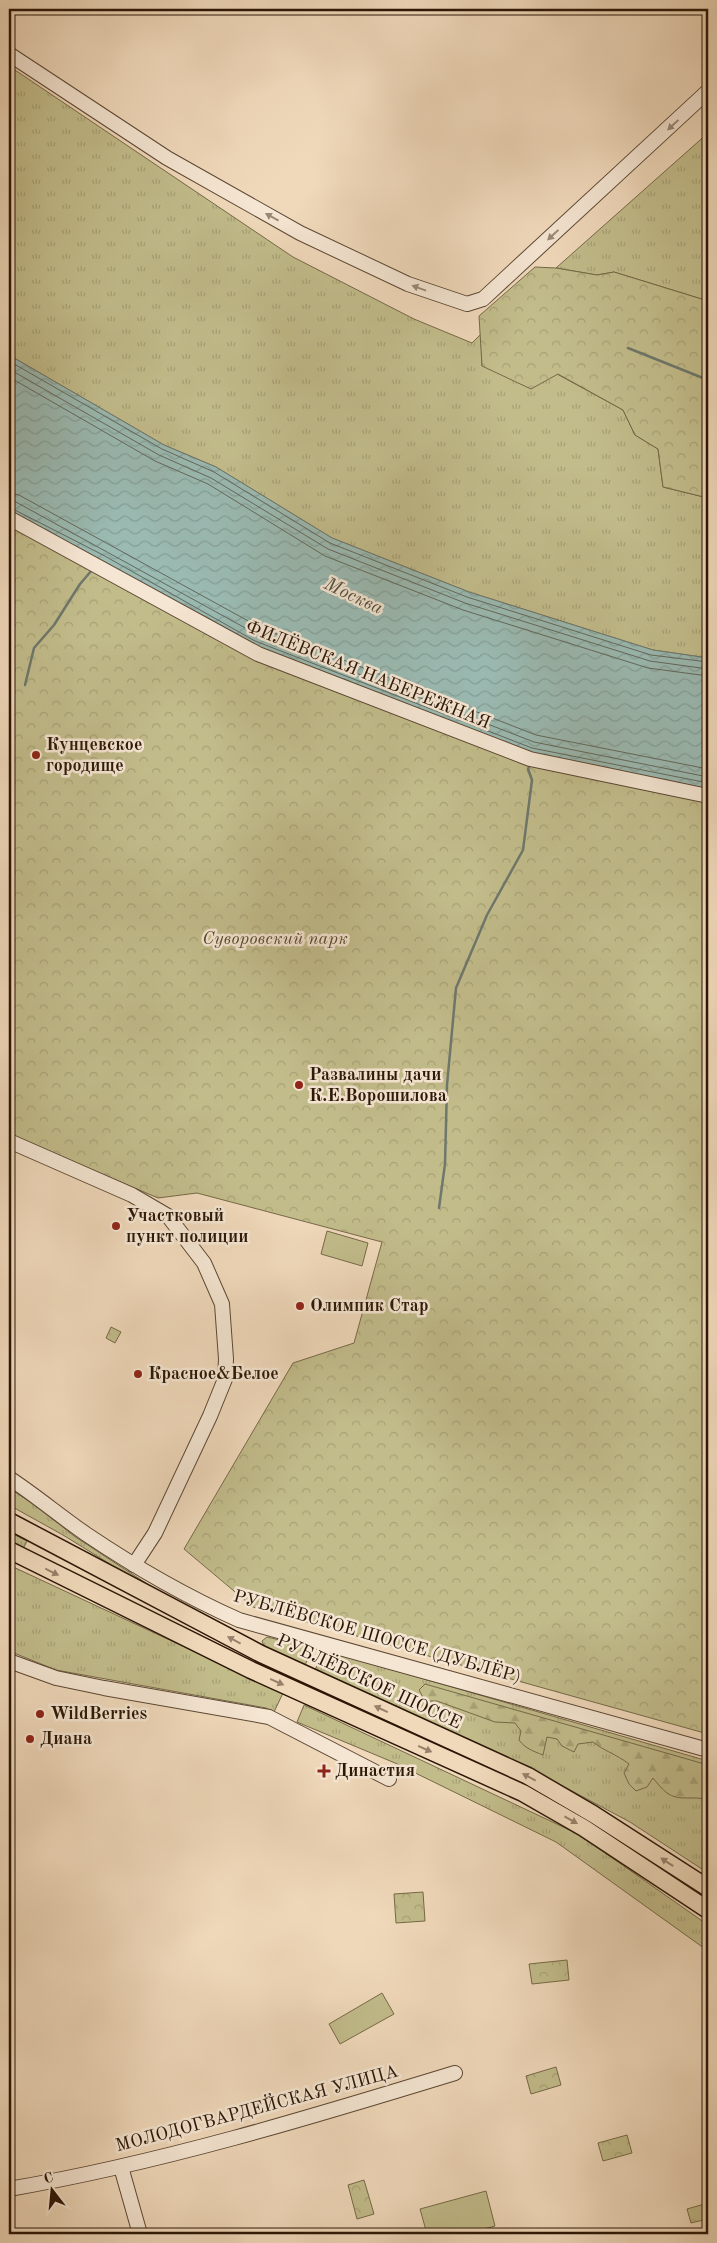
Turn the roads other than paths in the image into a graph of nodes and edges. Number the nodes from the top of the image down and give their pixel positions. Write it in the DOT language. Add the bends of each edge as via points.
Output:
graph roads {
  1 [pos="9,54"];
  2 [pos="708,91"];
  3 [pos="9,518"];
  4 [pos="708,796"];
  5 [pos="9,1141"];
  6 [pos="9,1478"];
  7 [pos="9,1521"];
  8 [pos="9,1550"];
  9 [pos="134,1565"];
  10 [pos="9,1661"];
  11 [pos="708,1750"];
  12 [pos="389,1779"];
  13 [pos="708,1888"];
  14 [pos="708,1910"];
  15 [pos="455,2073"];
  16 [pos="121,2167"];
  17 [pos="9,2189"];
  18 [pos="140,2234"];
  2 -- 1 [label="street, one-way" via="483,298 467,304 408,284 300,233 166,158"];
  3 -- 4 [label="street, ФИЛЁВСКАЯ НАБЕРЕЖНАЯ" via="258,654 530,759"];
  5 -- 9 [label="street" via="132,1195 168,1216 204,1262 222,1304 225,1379 155,1533"];
  6 -- 9 [label="street, РУБЛЁВСКОЕ ШОССЕ (ДУБЛЁР)"];
  13 -- 7 [label="main road, РУБЛЁВСКОЕ ШОССЕ, one-way" via="528,1776 261,1654"];
  8 -- 14 [label="main road, РУБЛЁВСКОЕ ШОССЕ, one-way" via="251,1670 523,1793 584,1828"];
  9 -- 11 [label="street, РУБЛЁВСКОЕ ШОССЕ (ДУБЛЁР)" via="190,1598 239,1620"];
  10 -- 12 [label="street" via="56,1678 269,1716"];
  15 -- 16 [label="street, МОЛОДОГВАРДЕЙСКАЯ УЛИЦА" via="263,2131"];
  16 -- 17 [label="street, МОЛОДОГВАРДЕЙСКАЯ УЛИЦА"];
  16 -- 18 [label="street"];
}
